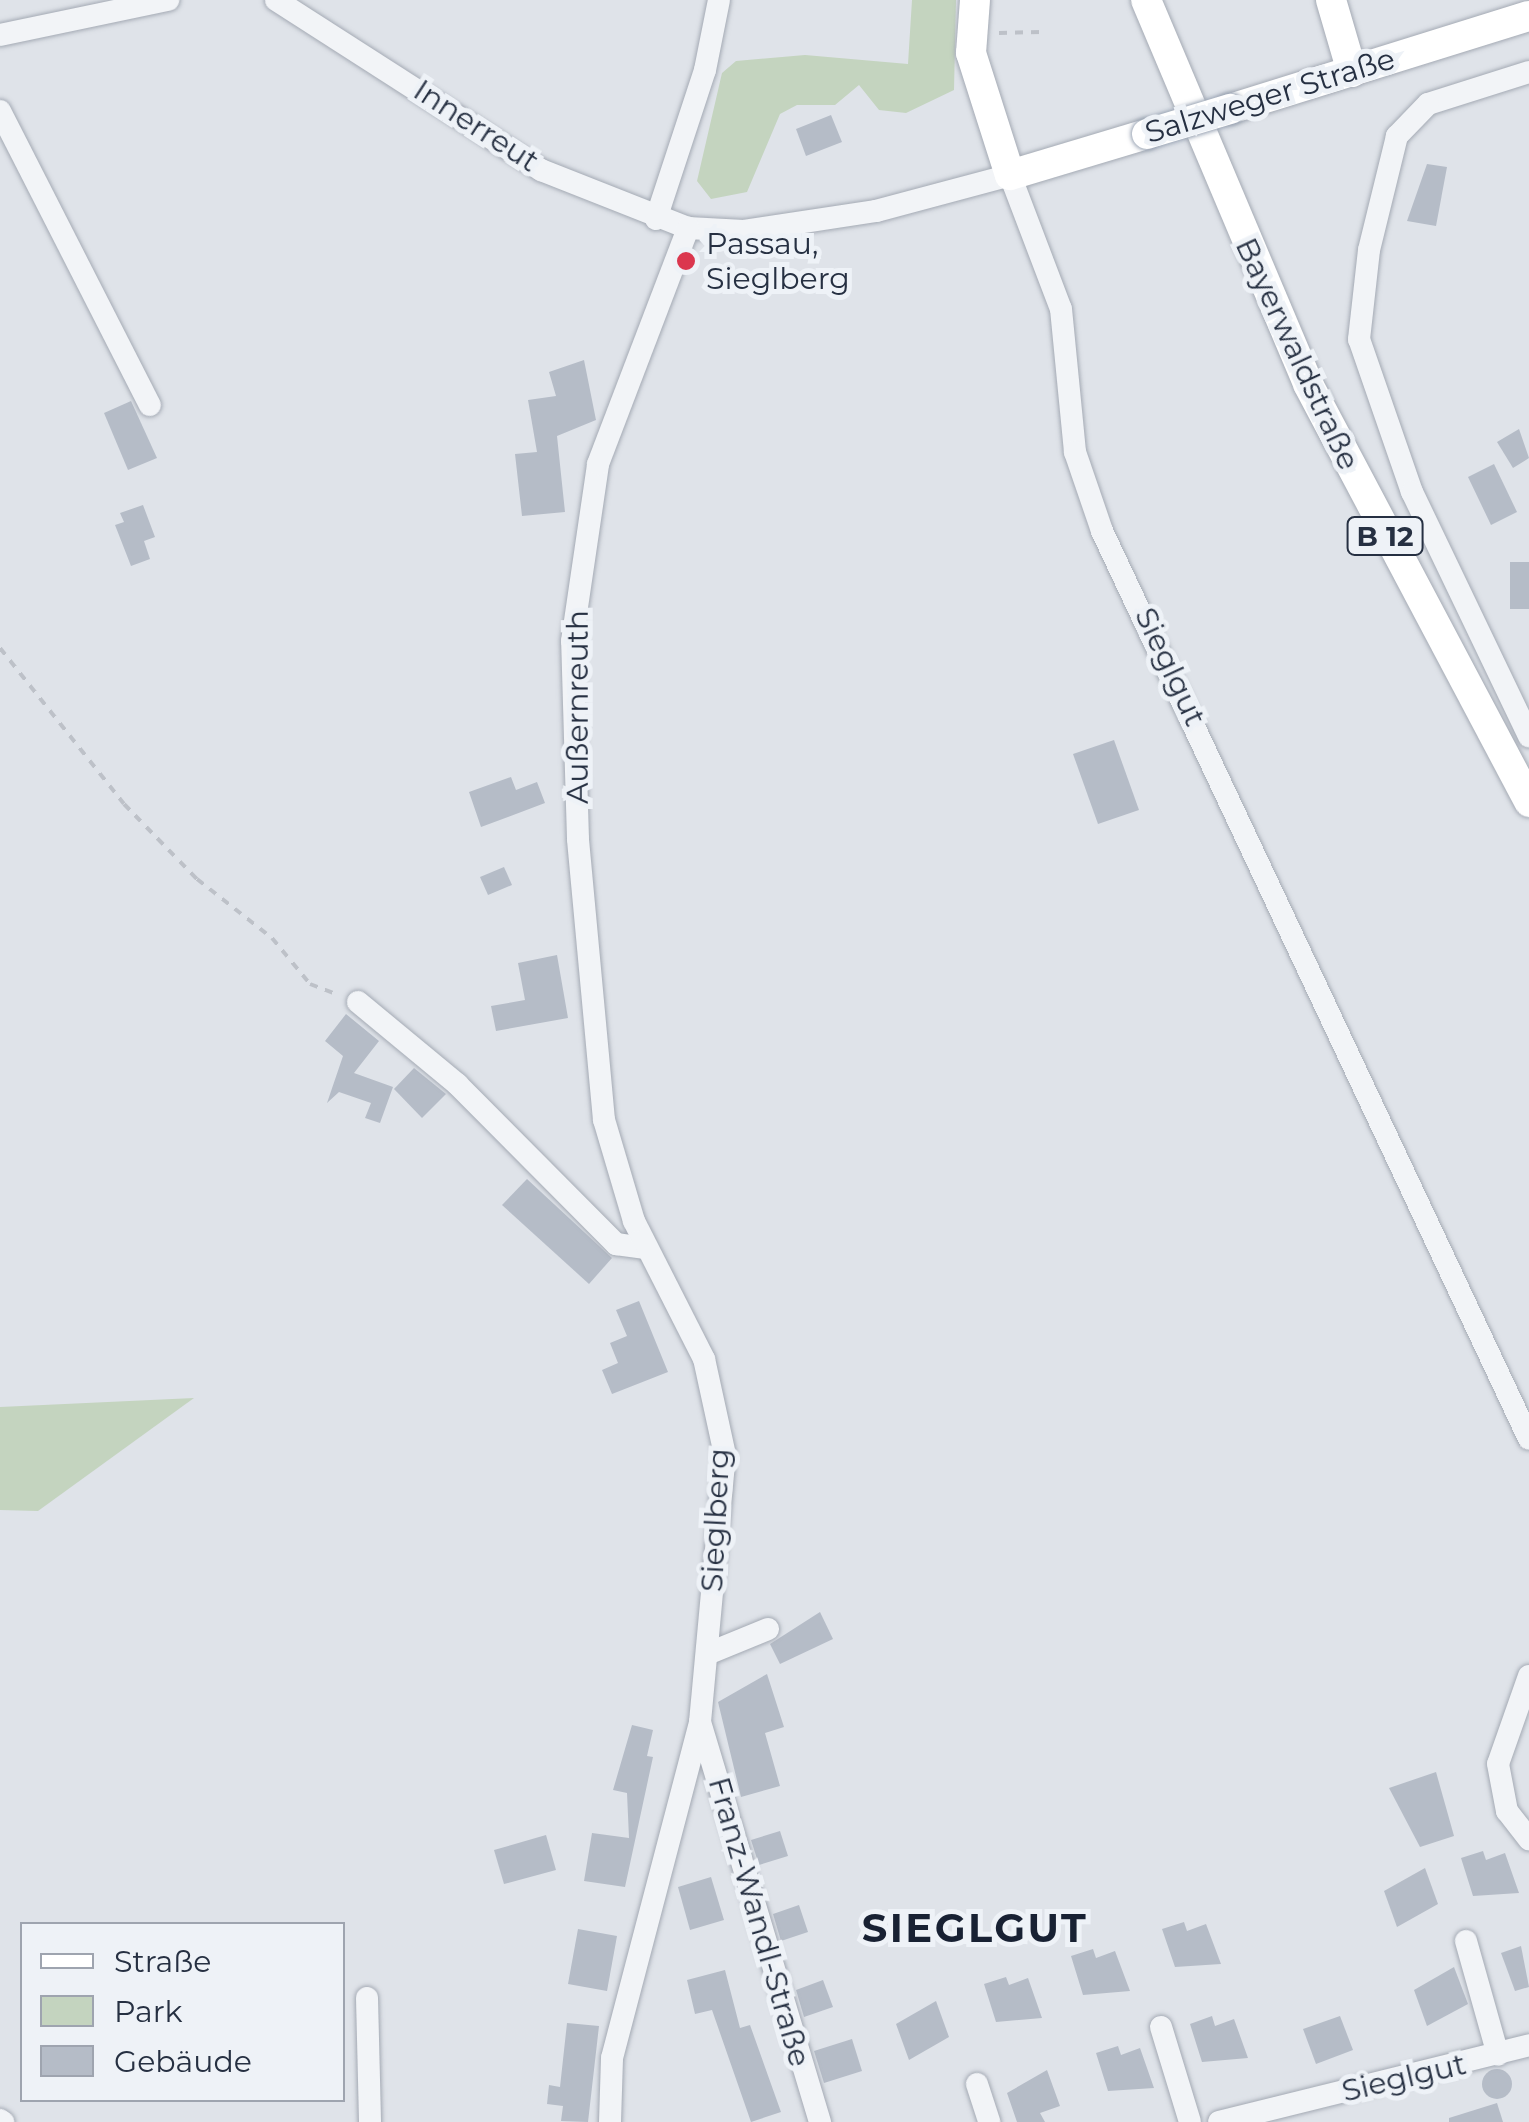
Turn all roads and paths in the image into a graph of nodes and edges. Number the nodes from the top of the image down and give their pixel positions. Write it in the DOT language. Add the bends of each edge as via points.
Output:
graph roads {
  1 [pos="168,0"];
  2 [pos="276,0"];
  3 [pos="718,0"];
  4 [pos="1146,0"];
  5 [pos="1331,0"];
  6 [pos="972,14"];
  7 [pos="1529,16"];
  8 [pos="1042,32"];
  9 [pos="0,35"];
  10 [pos="1352,72"];
  11 [pos="1529,72"];
  12 [pos="0,110"];
  13 [pos="1010,175"];
  14 [pos="656,219"];
  15 [pos="688,228"];
  16 [pos="150,404"];
  17 [pos="0,648"];
  18 [pos="1529,736"];
  19 [pos="1529,802"];
  20 [pos="358,1002"];
  21 [pos="646,1248"];
  22 [pos="1529,1440"];
  23 [pos="768,1629"];
  24 [pos="707,1654"];
  25 [pos="1529,1676"];
  26 [pos="700,1722"];
  27 [pos="1529,1839"];
  28 [pos="1466,1941"];
  29 [pos="367,1998"];
  30 [pos="1162,2026"];
  31 [pos="1529,2046"];
  32 [pos="1498,2055"];
  33 [pos="977,2084"];
  34 [pos="370,2122"];
  35 [pos="610,2122"];
  36 [pos="820,2122"];
  37 [pos="989,2122"];
  38 [pos="1190,2122"];
  39 [pos="1220,2122"];
  1 -- 9 [label="street"];
  2 -- 14 [label="street, Innerreut" via="541,170"];
  3 -- 14 [label="street" via="705,70"];
  4 -- 19 [label="main road, Bayerwaldstraße / B 12" via="1300,367"];
  5 -- 10 [label="main road"];
  6 -- 8 [label="path" via="1012,36"];
  6 -- 13 [label="main road" via="978,84"];
  7 -- 10 [label="main road, Salzweger Straße"];
  10 -- 13 [label="main road, Salzweger Straße, bridge"];
  11 -- 18 [label="street" via="1428,104 1397,136 1368,250 1358,340 1412,492"];
  12 -- 16 [label="street"];
  13 -- 15 [label="street" via="876,211 744,231"];
  13 -- 22 [label="street, Sieglgut" via="1061,309 1076,452 1102,531"];
  14 -- 15 [label="street, Innerreut"];
  15 -- 21 [label="street, Außernreuth" via="586,517 572,640 592,1025 615,1172"];
  17 -- 20 [label="path" via="124,804 197,879 272,938 310,984"];
  20 -- 21 [label="street" via="457,1084 616,1244"];
  21 -- 24 [label="street, Sieglberg" via="704,1359 726,1456"];
  23 -- 24 [label="street"];
  24 -- 26 [label="street, Sieglberg"];
  25 -- 27 [label="street" via="1498,1764 1507,1811"];
  26 -- 35 [label="street, Sieglberg" via="612,2058"];
  26 -- 36 [label="street, Franz-Wandl-Straße"];
  28 -- 32 [label="street"];
  29 -- 34 [label="street"];
  30 -- 38 [label="street"];
  31 -- 32 [label="street, Sieglgut"];
  32 -- 39 [label="street, Sieglgut"];
  33 -- 37 [label="street"];
}
